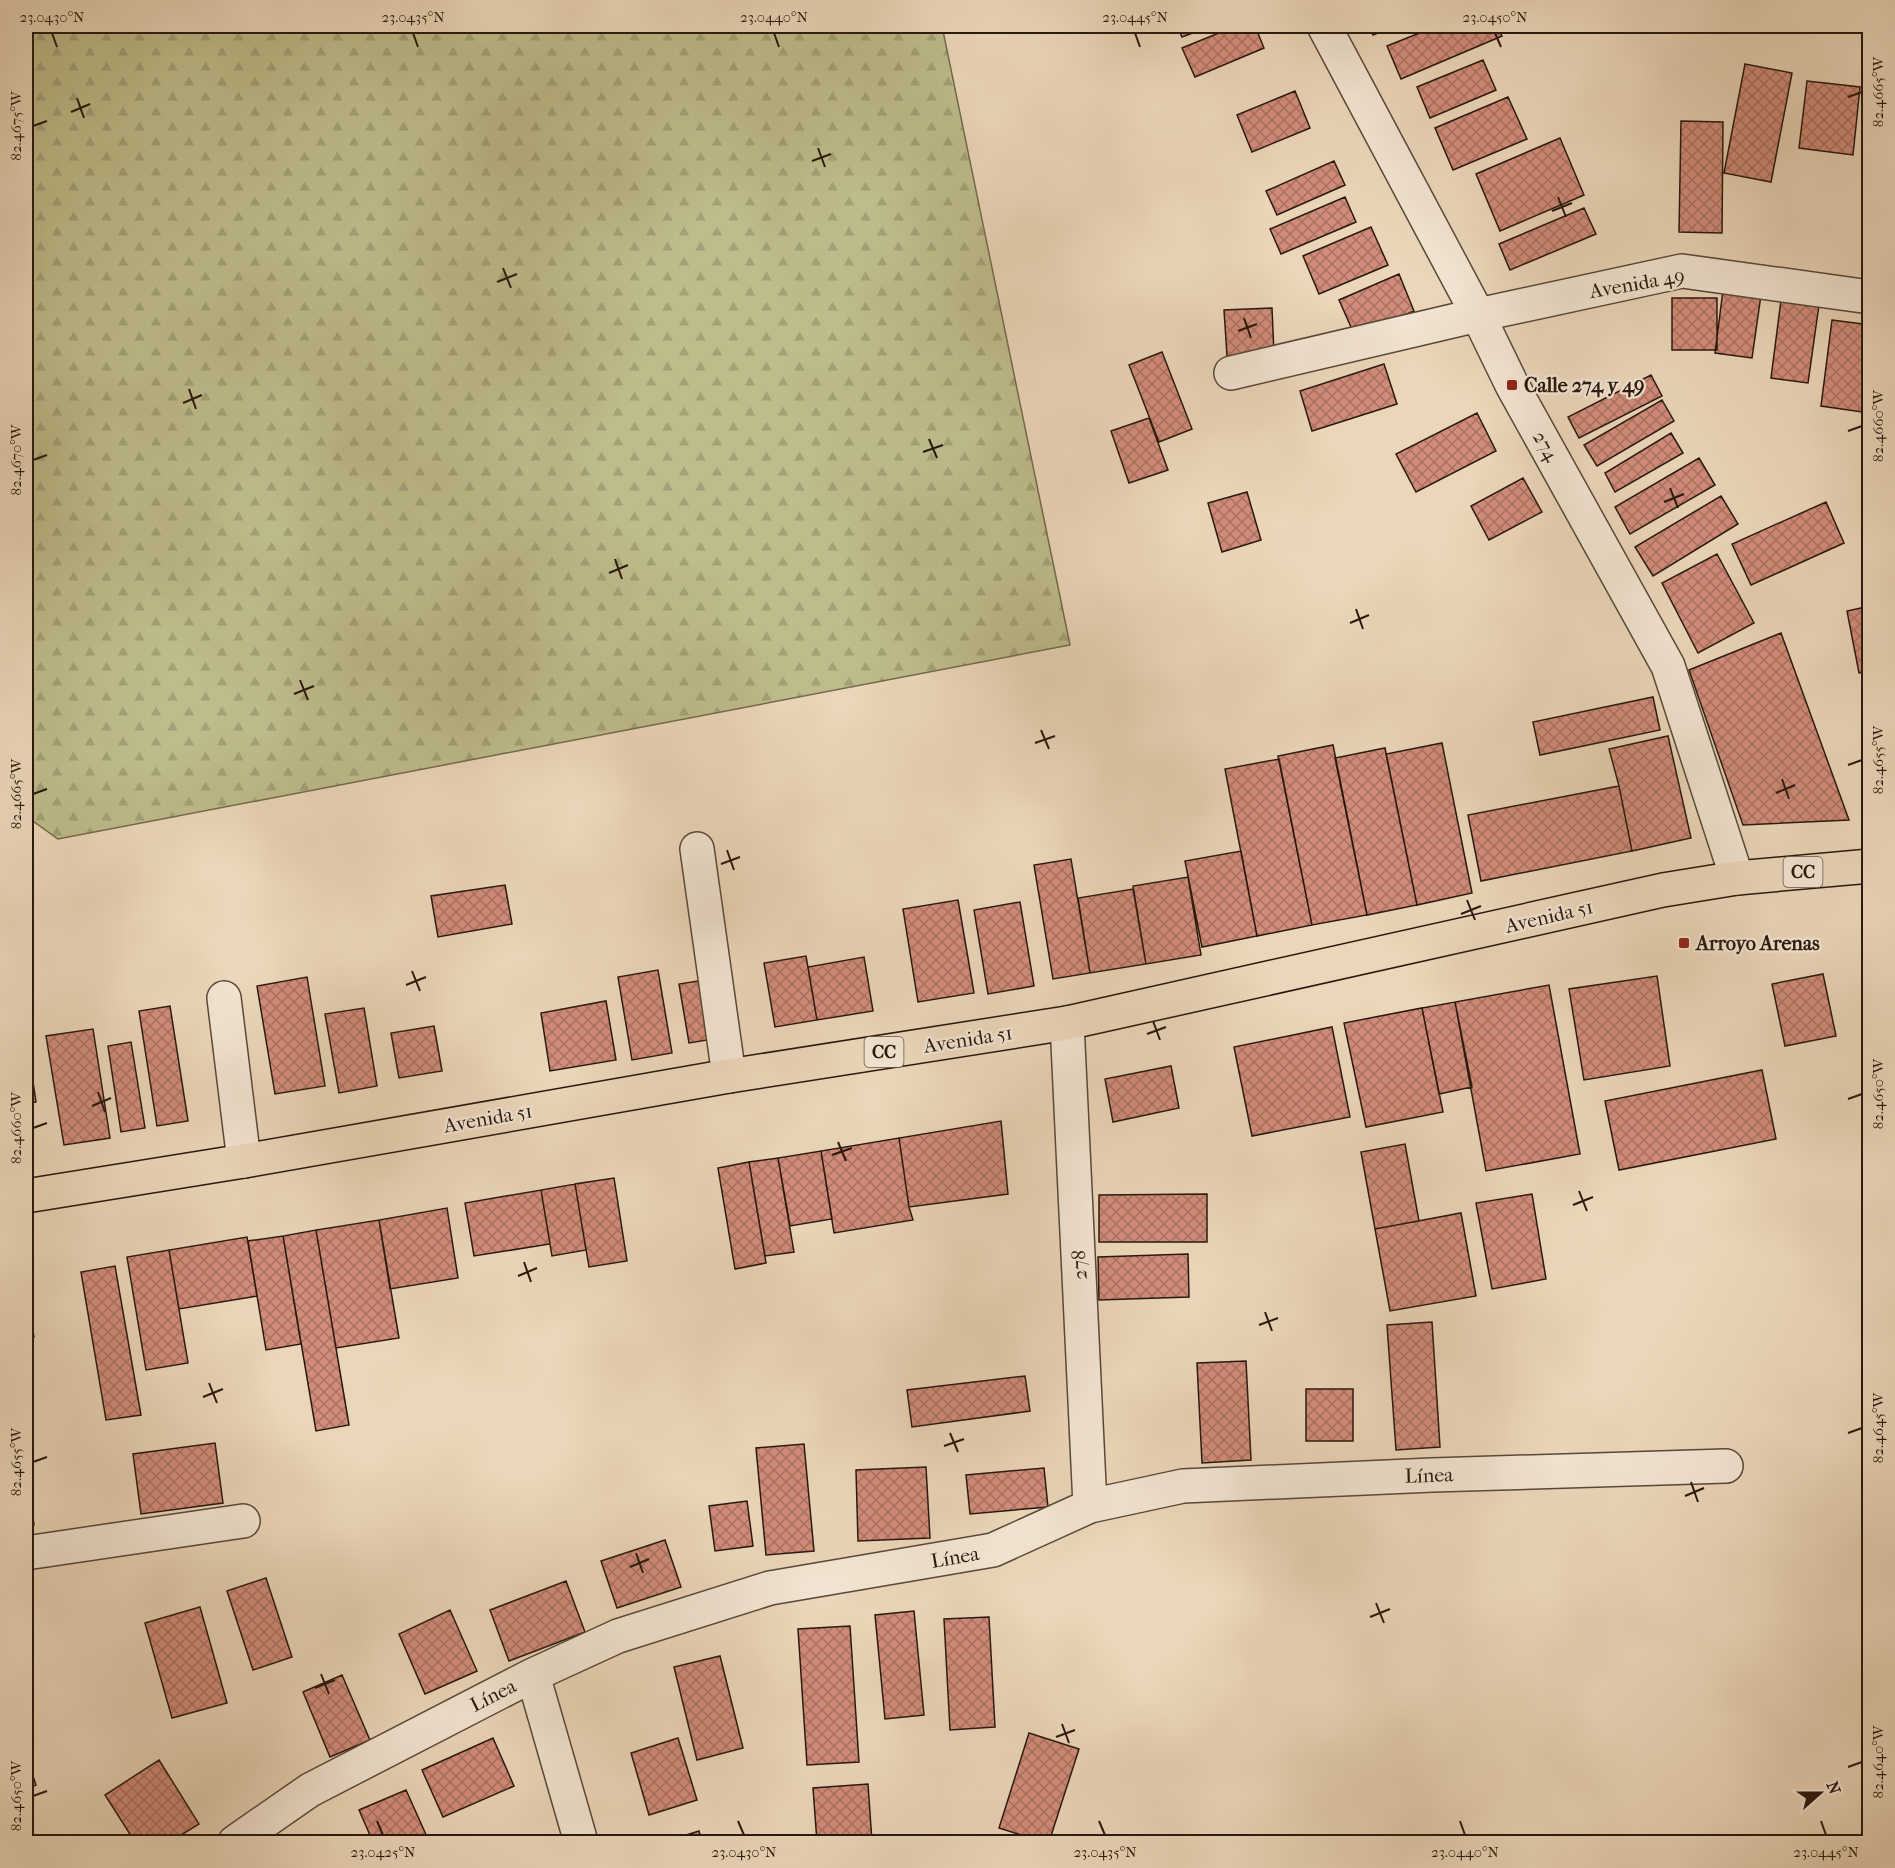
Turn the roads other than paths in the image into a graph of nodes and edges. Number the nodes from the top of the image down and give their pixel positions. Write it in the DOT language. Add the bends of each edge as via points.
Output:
graph roads {
  1 [pos="1324,26"];
  2 [pos="1869,297"];
  3 [pos="1478,315"];
  4 [pos="1231,373"];
  5 [pos="697,849"];
  6 [pos="1869,866"];
  7 [pos="1737,878"];
  8 [pos="225,998"];
  9 [pos="1067,1023"];
  10 [pos="729,1076"];
  11 [pos="244,1161"];
  12 [pos="26,1196"];
  13 [pos="1726,1466"];
  14 [pos="1090,1506"];
  15 [pos="243,1521"];
  16 [pos="26,1553"];
  17 [pos="533,1675"];
  18 [pos="235,1842"];
  19 [pos="581,1842"];
  1 -- 3 [label="street, 274"];
  2 -- 3 [label="street, Avenida 49" via="1682,271"];
  3 -- 4 [label="street, Avenida 49"];
  3 -- 7 [label="street, 274" via="1512,385 1668,666"];
  5 -- 10 [label="street"];
  6 -- 7 [label="main road, Avenida 51 / CC"];
  7 -- 9 [label="main road, Avenida 51 / CC" via="1663,890"];
  8 -- 11 [label="street"];
  9 -- 10 [label="main road, Avenida 51 / CC"];
  9 -- 14 [label="street, 278"];
  10 -- 11 [label="main road, Avenida 51 / CC"];
  11 -- 12 [label="main road, Avenida 51 / CC"];
  13 -- 14 [label="street, Línea" via="1184,1486"];
  14 -- 17 [label="street, Línea" via="993,1550 770,1588 618,1636"];
  15 -- 16 [label="street"];
  17 -- 18 [label="street, Línea" via="310,1790"];
  17 -- 19 [label="street"];
}
